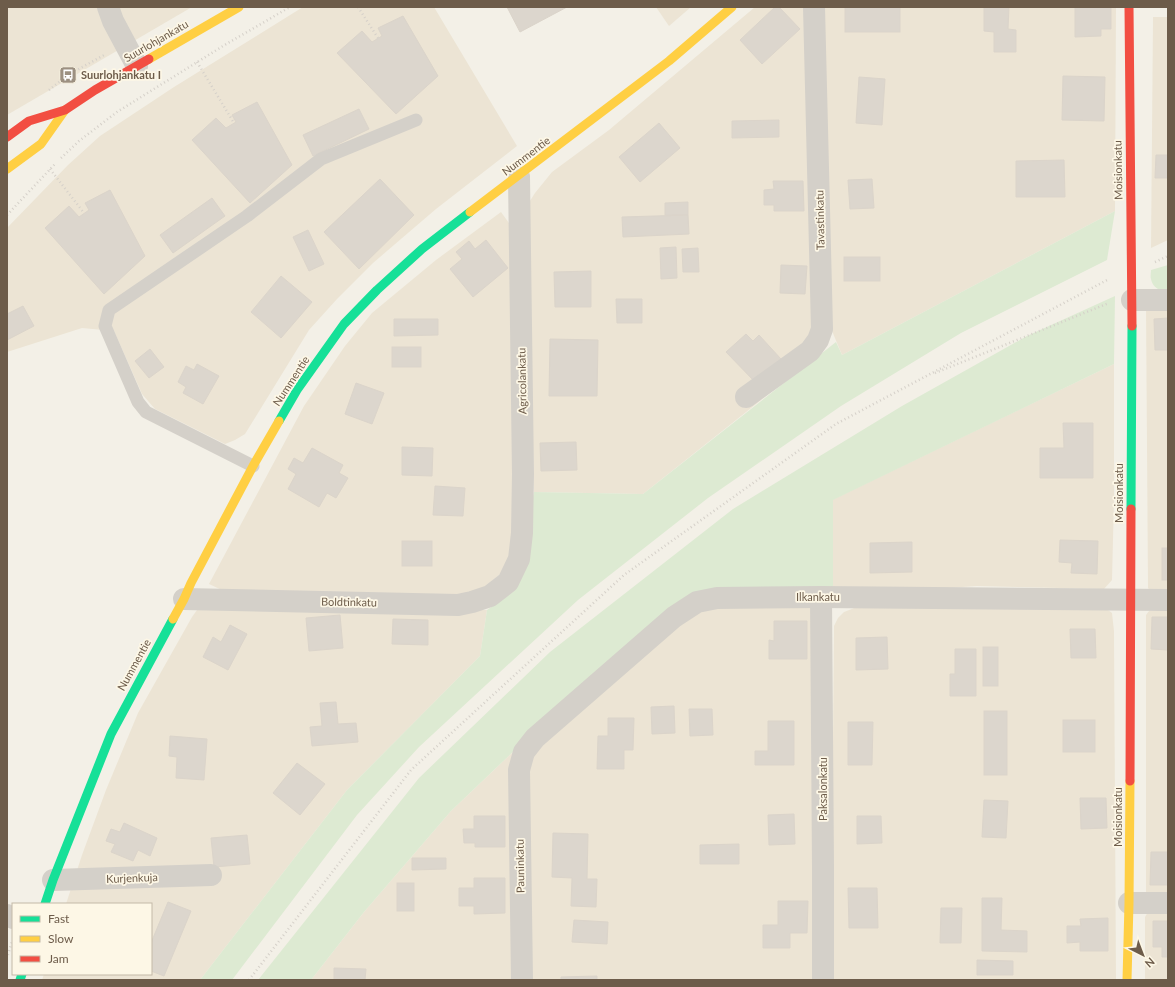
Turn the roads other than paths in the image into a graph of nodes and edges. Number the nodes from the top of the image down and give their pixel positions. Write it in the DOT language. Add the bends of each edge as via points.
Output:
graph roads {
  1 [pos="108,7"];
  2 [pos="239,7"];
  3 [pos="732,7"];
  4 [pos="814,7"];
  5 [pos="1129,7"];
  6 [pos="137,66"];
  7 [pos="64,110"];
  8 [pos="416,120"];
  9 [pos="7,137"];
  10 [pos="7,169"];
  11 [pos="518,176"];
  12 [pos="1132,297"];
  13 [pos="1168,300"];
  14 [pos="746,398"];
  15 [pos="253,466"];
  16 [pos="508,582"];
  17 [pos="821,597"];
  18 [pos="184,599"];
  19 [pos="1130,600"];
  20 [pos="1168,600"];
  21 [pos="524,752"];
  22 [pos="211,875"];
  23 [pos="53,880"];
  24 [pos="45,903"];
  25 [pos="1129,903"];
  26 [pos="1168,903"];
  27 [pos="522,980"];
  28 [pos="823,980"];
  29 [pos="1127,980"];
  1 -- 6 [label="street"];
  2 -- 6 [label="street, Suurlohjankatu"];
  3 -- 11 [label="street, Nummentie" via="669,61"];
  4 -- 14 [label="street, Tavastinkatu" via="822,329 810,351"];
  5 -- 12 [label="street, Moisionkatu"];
  6 -- 7 [label="street, Suurlohjankatu"];
  7 -- 9 [label="street, Suurlohjankatu" via="29,121"];
  7 -- 10 [label="street, Suurlohjankatu" via="41,144"];
  8 -- 15 [label="lane" via="321,159 247,216 109,310 105,326 138,402 146,412"];
  11 -- 15 [label="street, Nummentie" via="422,250 344,324 297,390"];
  11 -- 16 [label="street, Agricolankatu" via="522,526 519,558"];
  12 -- 13 [label="street"];
  12 -- 19 [label="street, Moisionkatu"];
  15 -- 18 [label="street, Nummentie"];
  16 -- 18 [label="street, Boldtinkatu" via="490,596 458,604"];
  17 -- 19 [label="street, Ilkankatu"];
  17 -- 21 [label="street, Ilkankatu" via="717,598 697,602 674,616 534,738"];
  17 -- 28 [label="street, Paksalonkatu"];
  18 -- 23 [label="street, Nummentie" via="111,734"];
  19 -- 20 [label="street, Ilkankatu"];
  19 -- 25 [label="street, Moisionkatu"];
  21 -- 27 [label="street, Pauninkatu" via="519,770"];
  22 -- 23 [label="street, Kurjenkuja"];
  23 -- 24 [label="street, Nummentie"];
  25 -- 26 [label="street"];
  25 -- 29 [label="street, Moisionkatu"];
}
